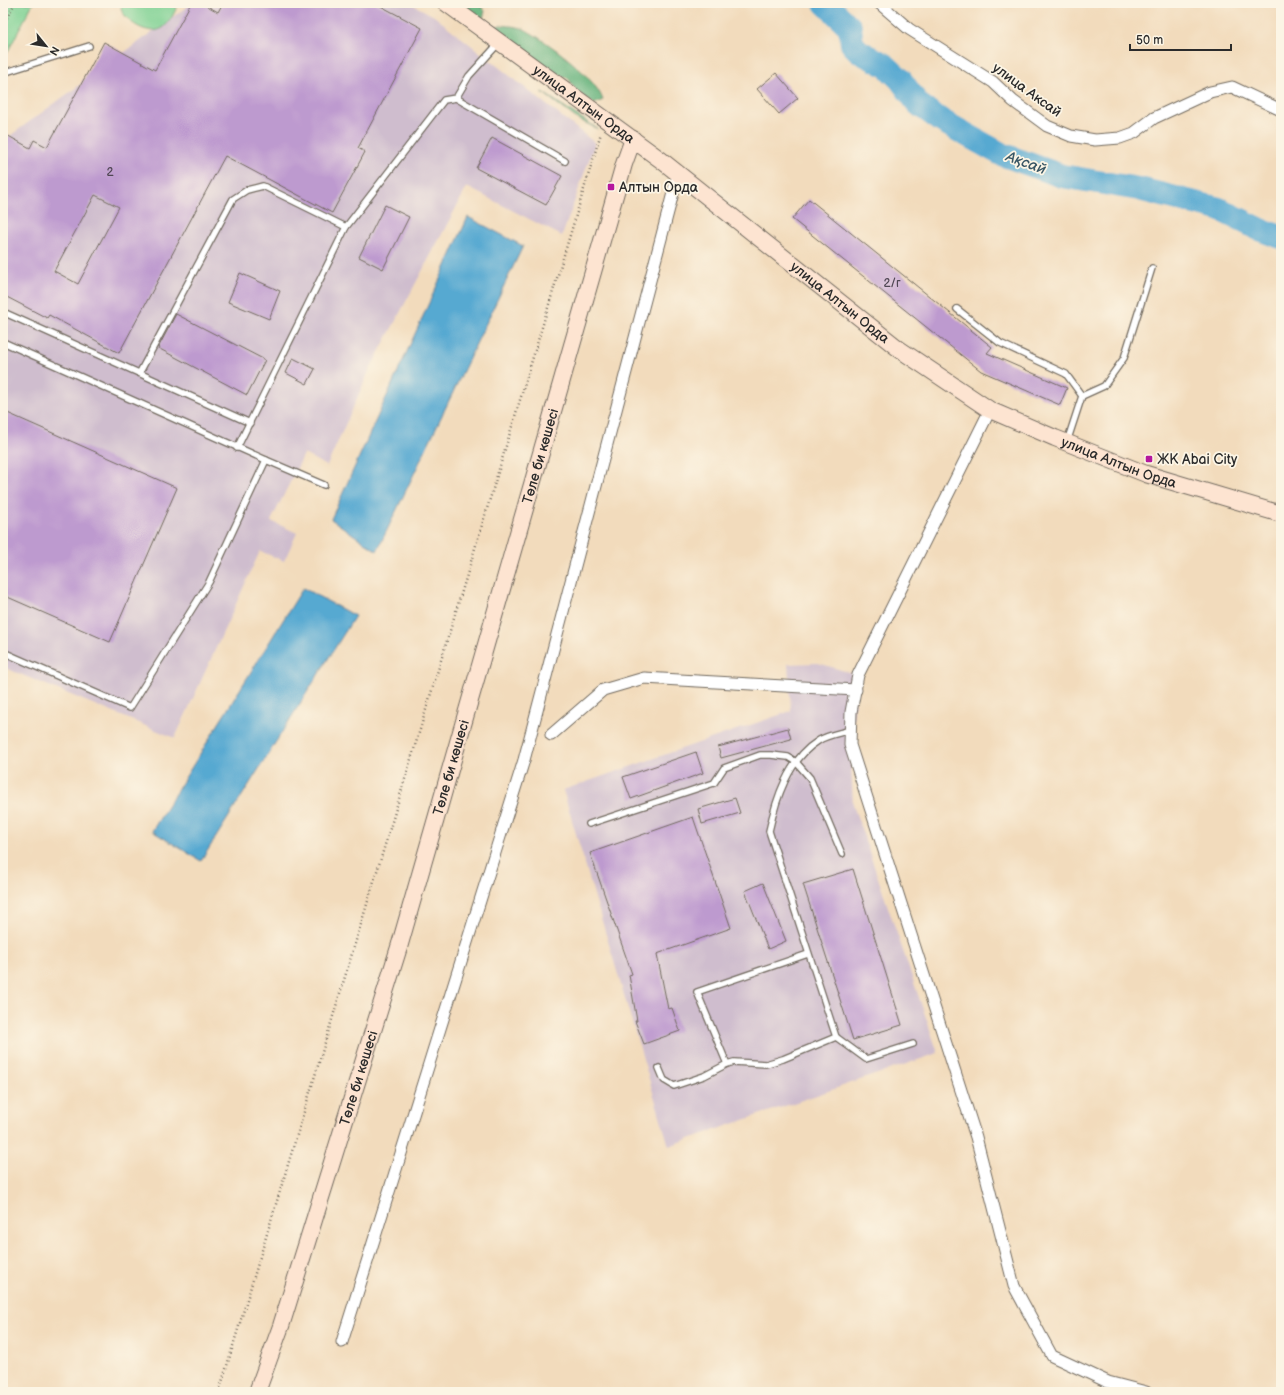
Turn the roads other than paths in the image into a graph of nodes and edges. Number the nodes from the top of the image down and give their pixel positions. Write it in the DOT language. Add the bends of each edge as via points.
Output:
graph roads {
  1 [pos="446,3"];
  2 [pos="879,3"];
  3 [pos="500,42"];
  4 [pos="89,46"];
  5 [pos="3,72"];
  6 [pos="456,98"];
  7 [pos="1281,110"];
  8 [pos="633,139"];
  9 [pos="565,161"];
  10 [pos="678,174"];
  11 [pos="346,227"];
  12 [pos="1152,268"];
  13 [pos="957,309"];
  14 [pos="3,312"];
  15 [pos="3,342"];
  16 [pos="140,372"];
  17 [pos="1082,396"];
  18 [pos="990,410"];
  19 [pos="250,423"];
  20 [pos="1066,443"];
  21 [pos="237,448"];
  22 [pos="266,460"];
  23 [pos="324,485"];
  24 [pos="1281,514"];
  25 [pos="3,652"];
  26 [pos="856,690"];
  27 [pos="850,730"];
  28 [pos="551,735"];
  29 [pos="796,762"];
  30 [pos="589,824"];
  31 [pos="842,854"];
  32 [pos="808,954"];
  33 [pos="836,1037"];
  34 [pos="913,1044"];
  35 [pos="727,1064"];
  36 [pos="659,1068"];
  37 [pos="342,1342"];
  38 [pos="257,1392"];
  39 [pos="1146,1392"];
  1 -- 3 [label="main road, улица Алтын Орда"];
  2 -- 7 [label="street, улица Аксай" via="909,28 993,82 1013,101 1047,126 1071,136 1096,140 1120,138 1134,133 1154,118 1210,92 1232,87"];
  3 -- 6 [label="lane" via="469,76"];
  3 -- 8 [label="main road, улица Алтын Орда"];
  4 -- 5 [label="lane"];
  6 -- 9 [label="lane"];
  6 -- 11 [label="lane" via="444,100"];
  8 -- 10 [label="main road, улица Алтын Орда"];
  8 -- 38 [label="main road, Төле би көшесі" via="400,944 281,1326"];
  10 -- 18 [label="main road, улица Алтын Орда" via="899,349"];
  10 -- 37 [label="street" via="524,760"];
  11 -- 16 [label="lane" via="263,186 247,190 233,198"];
  11 -- 19 [label="lane"];
  12 -- 17 [label="lane" via="1124,358 1104,386"];
  13 -- 17 [label="lane" via="1000,343 1066,374"];
  14 -- 16 [label="lane"];
  15 -- 21 [label="lane"];
  16 -- 19 [label="lane"];
  17 -- 20 [label="lane"];
  18 -- 20 [label="main road, улица Алтын Орда"];
  18 -- 26 [label="street" via="858,675"];
  19 -- 21 [label="lane"];
  20 -- 24 [label="main road, улица Алтын Орда" via="1146,474"];
  21 -- 22 [label="lane"];
  22 -- 23 [label="lane"];
  22 -- 25 [label="lane" via="209,582 130,708"];
  26 -- 27 [label="street"];
  26 -- 28 [label="street" via="644,678 603,690"];
  27 -- 29 [label="lane" via="818,740"];
  27 -- 39 [label="street" via="850,745 976,1137 1014,1286 1052,1356 1108,1382"];
  29 -- 30 [label="lane" via="788,757 760,755 724,768 714,783"];
  29 -- 31 [label="lane" via="810,778"];
  29 -- 32 [label="lane" via="776,800 769,832"];
  32 -- 33 [label="lane"];
  32 -- 35 [label="lane" via="697,992"];
  33 -- 34 [label="lane" via="866,1059"];
  33 -- 35 [label="lane" via="783,1060 766,1064"];
  35 -- 36 [label="lane" via="704,1076 674,1086 664,1080"];
}
